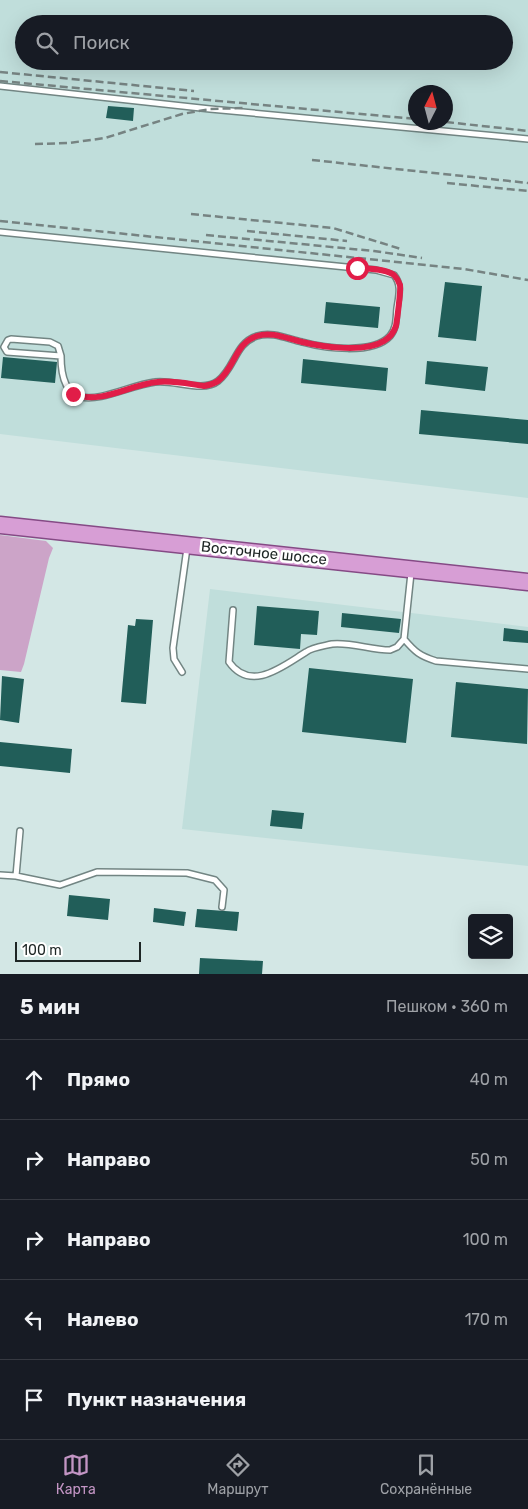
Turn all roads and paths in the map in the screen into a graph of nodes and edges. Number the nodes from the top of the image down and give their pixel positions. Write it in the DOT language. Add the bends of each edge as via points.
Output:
graph roads {
  1 [pos="0,86"];
  2 [pos="528,139"];
  3 [pos="0,232"];
  4 [pos="61,356"];
  5 [pos="0,525"];
  6 [pos="188,545"];
  7 [pos="411,570"];
  8 [pos="528,582"];
  9 [pos="234,610"];
  10 [pos="404,638"];
  11 [pos="528,669"];
  12 [pos="182,672"];
  13 [pos="20,831"];
  14 [pos="0,876"];
  15 [pos="16,876"];
  16 [pos="222,907"];
  1 -- 2 [label="lane"];
  3 -- 4 [label="lane" via="376,270 394,275 400,285 395,328 384,342 366,347 340,347 260,335 245,342 218,381 204,386 155,382 99,397 79,396 68,387"];
  4 -- 4 [label="lane" via="58,346 50,342 11,339 4,347 7,352"];
  5 -- 6 [label="main road, Восточное шоссе"];
  6 -- 7 [label="main road, Восточное шоссе"];
  6 -- 12 [label="lane" via="173,648 174,659"];
  7 -- 8 [label="main road, Восточное шоссе"];
  7 -- 10 [label="lane"];
  9 -- 10 [label="lane" via="228,662 240,674 251,676 280,670 307,651 321,647 334,644 390,650"];
  10 -- 11 [label="lane" via="415,652 436,661"];
  13 -- 15 [label="lane"];
  14 -- 15 [label="lane"];
  15 -- 16 [label="lane" via="60,885 97,872 187,873 215,880 224,890"];
}
